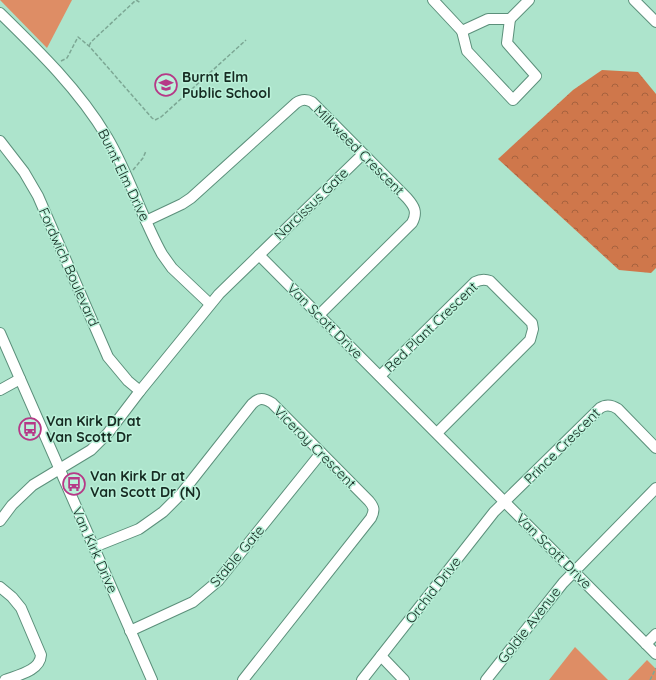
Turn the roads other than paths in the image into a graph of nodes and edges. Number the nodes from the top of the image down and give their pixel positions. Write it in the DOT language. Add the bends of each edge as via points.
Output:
graph roads {
  1 [pos="433,0"];
  2 [pos="529,0"];
  3 [pos="634,0"];
  4 [pos="0,13"];
  5 [pos="510,19"];
  6 [pos="656,22"];
  7 [pos="462,31"];
  8 [pos="0,141"];
  9 [pos="363,154"];
  10 [pos="146,221"];
  11 [pos="259,254"];
  12 [pos="210,304"];
  13 [pos="319,315"];
  14 [pos="0,333"];
  15 [pos="380,376"];
  16 [pos="20,379"];
  17 [pos="0,390"];
  18 [pos="140,391"];
  19 [pos="436,433"];
  20 [pos="656,448"];
  21 [pos="321,453"];
  22 [pos="59,468"];
  23 [pos="656,488"];
  24 [pos="504,502"];
  25 [pos="0,521"];
  26 [pos="94,548"];
  27 [pos="573,571"];
  28 [pos="0,587"];
  29 [pos="130,632"];
  30 [pos="656,634"];
  31 [pos="646,644"];
  32 [pos="656,654"];
  33 [pos="381,656"];
  34 [pos="5,680"];
  35 [pos="152,680"];
  36 [pos="243,680"];
  37 [pos="362,680"];
  38 [pos="404,680"];
  39 [pos="486,680"];
  1 -- 7 [label="street"];
  2 -- 5 [label="street"];
  3 -- 6 [label="street"];
  4 -- 10 [label="street, Burnt Elm Drive" via="60,73 88,108 113,148"];
  5 -- 7 [label="street" via="488,19"];
  5 -- 7 [label="street" via="507,43 536,76 513,100 467,51"];
  8 -- 18 [label="street, Fordwich Boulevard" via="24,172 38,196 108,357"];
  9 -- 10 [label="street, Milkweed Crescent" via="312,102 300,100 191,198"];
  9 -- 11 [label="street, Narcissus Gate"];
  9 -- 13 [label="street, Milkweed Crescent" via="411,203 416,211 414,219"];
  10 -- 12 [label="street, Burnt Elm Drive" via="167,262"];
  11 -- 12 [label="street"];
  11 -- 13 [label="street, Van Scott Drive"];
  12 -- 18 [label="street"];
  13 -- 15 [label="street, Van Scott Drive"];
  14 -- 16 [label="street, Van Kirk Drive"];
  15 -- 19 [label="street, Van Scott Drive"];
  15 -- 19 [label="street, Red Plant Crescent" via="479,280 490,282 532,323 534,330 530,340"];
  16 -- 17 [label="street"];
  16 -- 22 [label="street, Van Kirk Drive"];
  18 -- 22 [label="street" via="108,433 91,450"];
  19 -- 24 [label="street, Van Scott Drive"];
  20 -- 24 [label="street, Prince Crescent" via="618,409 604,406"];
  21 -- 26 [label="street, Viceroy Crescent" via="272,404 263,399 256,400 181,494 163,512 139,529"];
  21 -- 29 [label="street, Stable Gate" via="214,585 186,606"];
  21 -- 36 [label="street, Viceroy Crescent" via="369,501 373,506 373,514"];
  22 -- 25 [label="street" via="27,490"];
  22 -- 26 [label="street, Van Kirk Drive"];
  23 -- 27 [label="street"];
  24 -- 27 [label="street, Van Scott Drive"];
  24 -- 33 [label="street, Orchid Drive"];
  26 -- 29 [label="street, Van Kirk Drive"];
  27 -- 31 [label="street, Van Scott Drive"];
  27 -- 39 [label="street, Goldie Avenue"];
  28 -- 34 [label="street" via="21,608 41,655 37,665 30,670"];
  29 -- 35 [label="street, Van Kirk Drive"];
  30 -- 31 [label="street"];
  31 -- 32 [label="street, Van Scott Drive"];
  33 -- 37 [label="street, Orchid Drive"];
  33 -- 38 [label="street"];
}
